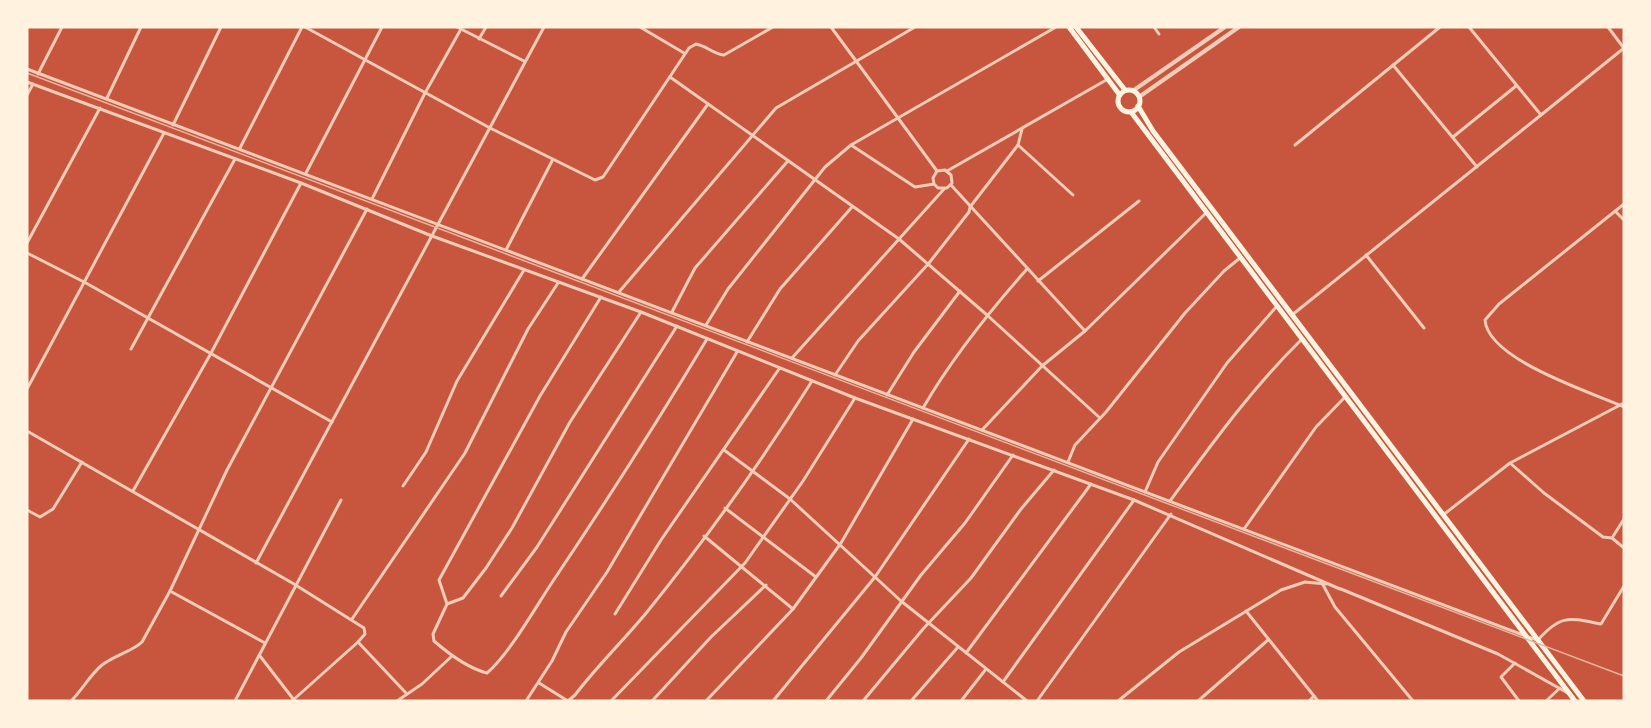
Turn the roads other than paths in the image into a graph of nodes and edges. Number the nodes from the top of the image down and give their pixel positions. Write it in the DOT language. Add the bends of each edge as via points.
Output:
graph roads {
  1 [pos="62,27"];
  2 [pos="141,27"];
  3 [pos="221,27"];
  4 [pos="303,27"];
  5 [pos="382,27"];
  6 [pos="457,27"];
  7 [pos="486,27"];
  8 [pos="544,27"];
  9 [pos="640,27"];
  10 [pos="773,27"];
  11 [pos="831,27"];
  12 [pos="915,27"];
  13 [pos="1056,27"];
  14 [pos="1069,27"];
  15 [pos="1076,27"];
  16 [pos="1154,27"];
  17 [pos="1225,27"];
  18 [pos="1239,27"];
  19 [pos="1440,27"];
  20 [pos="1469,27"];
  21 [pos="1608,27"];
  22 [pos="461,29"];
  23 [pos="1159,34"];
  24 [pos="479,39"];
  25 [pos="1624,47"];
  26 [pos="684,53"];
  27 [pos="365,59"];
  28 [pos="525,61"];
  29 [pos="856,62"];
  30 [pos="1394,65"];
  31 [pos="27,69"];
  32 [pos="38,74"];
  33 [pos="670,77"];
  34 [pos="1108,79"];
  35 [pos="27,82"];
  36 [pos="33,84"];
  37 [pos="1516,86"];
  38 [pos="1125,90"];
  39 [pos="1134,90"];
  40 [pos="425,93"];
  41 [pos="1119,94"];
  42 [pos="27,95"];
  43 [pos="1139,97"];
  44 [pos="106,99"];
  45 [pos="708,104"];
  46 [pos="1138,106"];
  47 [pos="100,108"];
  48 [pos="1131,112"];
  49 [pos="1541,115"];
  50 [pos="898,118"];
  51 [pos="173,125"];
  52 [pos="490,128"];
  53 [pos="1022,129"];
  54 [pos="164,133"];
  55 [pos="752,135"];
  56 [pos="1453,137"];
  57 [pos="851,145"];
  58 [pos="1018,145"];
  59 [pos="1295,145"];
  60 [pos="240,148"];
  61 [pos="235,159"];
  62 [pos="552,161"];
  63 [pos="787,162"];
  64 [pos="1477,166"];
  65 [pos="938,171"];
  66 [pos="947,171"];
  67 [pos="306,173"];
  68 [pos="814,181"];
  69 [pos="301,183"];
  70 [pos="934,184"];
  71 [pos="951,185"];
  72 [pos="944,189"];
  73 [pos="1072,195"];
  74 [pos="372,200"];
  75 [pos="1139,201"];
  76 [pos="1624,204"];
  77 [pos="852,207"];
  78 [pos="970,207"];
  79 [pos="367,209"];
  80 [pos="1208,211"];
  81 [pos="1615,211"];
  82 [pos="1624,220"];
  83 [pos="438,223"];
  84 [pos="432,236"];
  85 [pos="1230,237"];
  86 [pos="899,239"];
  87 [pos="27,243"];
  88 [pos="506,250"];
  89 [pos="27,253"];
  90 [pos="1366,255"];
  91 [pos="1242,256"];
  92 [pos="929,263"];
  93 [pos="1027,269"];
  94 [pos="524,270"];
  95 [pos="582,279"];
  96 [pos="1038,281"];
  97 [pos="86,283"];
  98 [pos="558,283"];
  99 [pos="960,291"];
  100 [pos="620,292"];
  101 [pos="602,297"];
  102 [pos="1278,305"];
  103 [pos="641,312"];
  104 [pos="672,312"];
  105 [pos="987,315"];
  106 [pos="1292,315"];
  107 [pos="148,319"];
  108 [pos="706,325"];
  109 [pos="677,326"];
  110 [pos="1424,328"];
  111 [pos="1084,331"];
  112 [pos="1303,338"];
  113 [pos="707,339"];
  114 [pos="747,342"];
  115 [pos="131,349"];
  116 [pos="737,352"];
  117 [pos="210,355"];
  118 [pos="792,358"];
  119 [pos="1042,366"];
  120 [pos="779,369"];
  121 [pos="835,375"];
  122 [pos="812,381"];
  123 [pos="270,387"];
  124 [pos="27,389"];
  125 [pos="887,395"];
  126 [pos="1346,396"];
  127 [pos="855,398"];
  128 [pos="1623,405"];
  129 [pos="923,408"];
  130 [pos="1100,418"];
  131 [pos="913,419"];
  132 [pos="332,422"];
  133 [pos="983,429"];
  134 [pos="27,431"];
  135 [pos="969,439"];
  136 [pos="724,450"];
  137 [pos="1013,455"];
  138 [pos="82,462"];
  139 [pos="1068,462"];
  140 [pos="1510,463"];
  141 [pos="754,470"];
  142 [pos="1054,470"];
  143 [pos="1091,484"];
  144 [pos="404,486"];
  145 [pos="133,491"];
  146 [pos="1145,492"];
  147 [pos="790,499"];
  148 [pos="341,500"];
  149 [pos="1134,500"];
  150 [pos="1170,501"];
  151 [pos="725,508"];
  152 [pos="27,510"];
  153 [pos="1171,514"];
  154 [pos="1443,515"];
  155 [pos="1624,519"];
  156 [pos="1244,529"];
  157 [pos="197,530"];
  158 [pos="704,536"];
  159 [pos="764,538"];
  160 [pos="1612,538"];
  161 [pos="841,543"];
  162 [pos="1624,548"];
  163 [pos="256,564"];
  164 [pos="742,567"];
  165 [pos="875,577"];
  166 [pos="816,578"];
  167 [pos="1322,583"];
  168 [pos="294,584"];
  169 [pos="766,585"];
  170 [pos="1624,586"];
  171 [pos="1340,589"];
  172 [pos="170,591"];
  173 [pos="501,596"];
  174 [pos="901,601"];
  175 [pos="447,604"];
  176 [pos="793,609"];
  177 [pos="1246,611"];
  178 [pos="615,614"];
  179 [pos="352,619"];
  180 [pos="929,623"];
  181 [pos="1526,636"];
  182 [pos="1268,640"];
  183 [pos="1538,640"];
  184 [pos="358,642"];
  185 [pos="266,644"];
  186 [pos="958,647"];
  187 [pos="966,653"];
  188 [pos="260,657"];
  189 [pos="452,657"];
  190 [pos="1515,663"];
  191 [pos="986,669"];
  192 [pos="1003,682"];
  193 [pos="538,683"];
  194 [pos="1560,688"];
  195 [pos="406,693"];
  196 [pos="1571,694"];
  197 [pos="1314,696"];
  198 [pos="294,700"];
  199 [pos="71,701"];
  200 [pos="235,701"];
  201 [pos="397,701"];
  202 [pos="526,701"];
  203 [pos="611,701"];
  204 [pos="652,701"];
  205 [pos="706,701"];
  206 [pos="773,701"];
  207 [pos="826,701"];
  208 [pos="863,701"];
  209 [pos="911,701"];
  210 [pos="961,701"];
  211 [pos="1027,701"];
  212 [pos="1037,701"];
  213 [pos="1118,701"];
  214 [pos="1198,701"];
  215 [pos="1309,701"];
  216 [pos="1318,701"];
  217 [pos="1413,701"];
  218 [pos="1519,701"];
  219 [pos="1546,701"];
  220 [pos="1575,701"];
  221 [pos="1584,701"];
  1 -- 32 [label="street"];
  2 -- 44 [label="street"];
  3 -- 51 [label="street"];
  4 -- 27 [label="street"];
  4 -- 60 [label="street"];
  5 -- 27 [label="street"];
  6 -- 22 [label="street"];
  7 -- 24 [label="street"];
  8 -- 28 [label="street"];
  9 -- 26 [label="street"];
  10 -- 26 [label="street" via="724,55 696,44"];
  11 -- 29 [label="street"];
  12 -- 29 [label="street"];
  13 -- 50 [label="street"];
  14 -- 34 [label="highway"];
  15 -- 38 [label="highway"];
  16 -- 23 [label="street"];
  17 -- 39 [label="street"];
  18 -- 43 [label="street"];
  19 -- 30 [label="street"];
  20 -- 37 [label="street"];
  21 -- 25 [label="street"];
  22 -- 24 [label="street"];
  22 -- 40 [label="street"];
  24 -- 28 [label="street"];
  25 -- 49 [label="street"];
  26 -- 33 [label="street"];
  27 -- 40 [label="street"];
  27 -- 67 [label="street"];
  28 -- 52 [label="street"];
  29 -- 50 [label="street"];
  29 -- 55 [label="street" via="776,108"];
  30 -- 56 [label="street"];
  30 -- 59 [label="street"];
  31 -- 32 [label="street"];
  32 -- 44 [label="street"];
  33 -- 45 [label="street"];
  33 -- 62 [label="street" via="603,177 595,180"];
  34 -- 41 [label="highway"];
  34 -- 53 [label="street"];
  35 -- 36 [label="street"];
  36 -- 42 [label="street"];
  36 -- 47 [label="street"];
  37 -- 49 [label="street"];
  37 -- 56 [label="street"];
  38 -- 39 [label="highway"];
  38 -- 41 [label="highway"];
  39 -- 43 [label="highway"];
  40 -- 52 [label="street"];
  40 -- 74 [label="street"];
  41 -- 48 [label="highway" via="1120,107"];
  43 -- 46 [label="highway"];
  44 -- 51 [label="street"];
  45 -- 55 [label="street"];
  45 -- 95 [label="street"];
  46 -- 48 [label="highway"];
  46 -- 85 [label="highway"];
  47 -- 54 [label="street"];
  47 -- 87 [label="street"];
  48 -- 80 [label="highway"];
  49 -- 64 [label="street"];
  50 -- 57 [label="street"];
  50 -- 65 [label="street"];
  51 -- 60 [label="street"];
  52 -- 62 [label="street"];
  52 -- 83 [label="street"];
  53 -- 58 [label="street"];
  53 -- 66 [label="street"];
  54 -- 61 [label="street"];
  54 -- 97 [label="street" via="107,236"];
  55 -- 63 [label="street"];
  55 -- 100 [label="street"];
  56 -- 64 [label="street"];
  57 -- 68 [label="street"];
  57 -- 70 [label="street" via="915,187"];
  58 -- 73 [label="street"];
  58 -- 78 [label="street"];
  60 -- 67 [label="street"];
  61 -- 69 [label="street"];
  61 -- 107 [label="street"];
  62 -- 88 [label="street"];
  63 -- 68 [label="street"];
  63 -- 104 [label="street" via="695,268"];
  64 -- 90 [label="street"];
  65 -- 66 [label="street"];
  65 -- 70 [label="street"];
  66 -- 71 [label="street" via="952,177"];
  67 -- 74 [label="street"];
  68 -- 77 [label="street"];
  68 -- 108 [label="street" via="728,289"];
  69 -- 79 [label="street"];
  69 -- 117 [label="street"];
  70 -- 72 [label="street"];
  71 -- 72 [label="street"];
  71 -- 78 [label="street"];
  72 -- 86 [label="street"];
  74 -- 83 [label="street"];
  75 -- 96 [label="street"];
  76 -- 81 [label="street"];
  77 -- 86 [label="street"];
  77 -- 114 [label="street" via="780,289"];
  78 -- 92 [label="street"];
  78 -- 93 [label="street"];
  79 -- 84 [label="street"];
  79 -- 123 [label="street"];
  80 -- 85 [label="highway"];
  80 -- 111 [label="street"];
  81 -- 82 [label="street"];
  81 -- 128 [label="street" via="1499,304 1485,320 1489,336 1500,347 1541,371"];
  83 -- 84 [label="street"];
  83 -- 88 [label="street"];
  84 -- 94 [label="street"];
  84 -- 132 [label="street"];
  85 -- 91 [label="highway"];
  85 -- 106 [label="highway"];
  86 -- 92 [label="street"];
  86 -- 118 [label="street"];
  88 -- 95 [label="street"];
  89 -- 97 [label="street"];
  90 -- 106 [label="street"];
  90 -- 110 [label="street"];
  91 -- 102 [label="highway"];
  91 -- 130 [label="street" via="1185,313"];
  92 -- 99 [label="street"];
  92 -- 121 [label="street" via="858,341"];
  93 -- 96 [label="street"];
  93 -- 105 [label="street"];
  94 -- 98 [label="street"];
  94 -- 144 [label="street" via="457,381 426,452"];
  95 -- 100 [label="street"];
  96 -- 111 [label="street"];
  97 -- 107 [label="street"];
  97 -- 124 [label="street"];
  98 -- 101 [label="street"];
  98 -- 179 [label="street" via="528,329 465,453"];
  99 -- 105 [label="street"];
  99 -- 125 [label="street"];
  100 -- 104 [label="street"];
  101 -- 103 [label="street"];
  101 -- 175 [label="street" via="540,396 443,572 438,584"];
  102 -- 112 [label="highway"];
  102 -- 146 [label="street" via="1227,363 1158,462"];
  103 -- 109 [label="street"];
  103 -- 175 [label="street" via="570,422 486,568 463,598"];
  104 -- 108 [label="street"];
  105 -- 119 [label="street"];
  105 -- 129 [label="street"];
  106 -- 154 [label="highway"];
  107 -- 115 [label="street"];
  107 -- 117 [label="street"];
  108 -- 114 [label="street"];
  109 -- 113 [label="street"];
  109 -- 173 [label="street" via="537,547"];
  111 -- 119 [label="street"];
  112 -- 126 [label="highway"];
  112 -- 150 [label="street" via="1238,411"];
  113 -- 116 [label="street"];
  113 -- 189 [label="street" via="578,544 493,668 487,673 478,671"];
  114 -- 118 [label="street"];
  116 -- 120 [label="street"];
  116 -- 193 [label="street"];
  117 -- 123 [label="street"];
  117 -- 145 [label="street"];
  118 -- 121 [label="street"];
  119 -- 130 [label="street"];
  119 -- 133 [label="street"];
  120 -- 122 [label="street"];
  120 -- 136 [label="street"];
  121 -- 125 [label="street"];
  122 -- 127 [label="street"];
  122 -- 141 [label="street"];
  123 -- 132 [label="street"];
  123 -- 157 [label="street"];
  125 -- 129 [label="street"];
  126 -- 156 [label="street" via="1316,427"];
  126 -- 181 [label="highway"];
  127 -- 131 [label="street"];
  127 -- 147 [label="street"];
  128 -- 140 [label="street"];
  129 -- 133 [label="street"];
  130 -- 139 [label="street" via="1075,445"];
  131 -- 135 [label="street"];
  131 -- 161 [label="street"];
  132 -- 163 [label="street"];
  133 -- 139 [label="street"];
  134 -- 138 [label="street"];
  135 -- 137 [label="street"];
  135 -- 165 [label="street"];
  136 -- 141 [label="street"];
  136 -- 178 [label="street"];
  137 -- 142 [label="street"];
  137 -- 174 [label="street" via="965,523"];
  138 -- 145 [label="street"];
  138 -- 152 [label="street" via="53,509 39,517"];
  139 -- 146 [label="street"];
  140 -- 154 [label="street"];
  140 -- 160 [label="street" via="1544,493 1604,537"];
  141 -- 147 [label="street"];
  141 -- 151 [label="street"];
  142 -- 143 [label="street"];
  142 -- 180 [label="street" via="971,578"];
  143 -- 149 [label="street"];
  143 -- 187 [label="street"];
  145 -- 157 [label="street"];
  146 -- 150 [label="street"];
  147 -- 159 [label="street"];
  147 -- 161 [label="street"];
  148 -- 168 [label="street"];
  149 -- 153 [label="street"];
  149 -- 192 [label="street"];
  150 -- 156 [label="street"];
  151 -- 158 [label="street"];
  151 -- 159 [label="street"];
  153 -- 171 [label="street"];
  153 -- 212 [label="street"];
  154 -- 183 [label="highway"];
  155 -- 160 [label="street"];
  156 -- 181 [label="street"];
  157 -- 163 [label="street"];
  157 -- 172 [label="street"];
  158 -- 164 [label="street"];
  158 -- 193 [label="street" via="646,613 575,695 561,699"];
  159 -- 164 [label="street"];
  159 -- 166 [label="street"];
  160 -- 162 [label="street"];
  161 -- 165 [label="street"];
  161 -- 166 [label="street"];
  163 -- 168 [label="street"];
  164 -- 169 [label="street"];
  164 -- 203 [label="street"];
  165 -- 174 [label="street"];
  165 -- 206 [label="street"];
  166 -- 176 [label="street"];
  167 -- 171 [label="street"];
  167 -- 177 [label="street" via="1305,582 1281,590"];
  167 -- 217 [label="street" via="1335,607"];
  168 -- 179 [label="street"];
  168 -- 185 [label="street"];
  169 -- 176 [label="street"];
  169 -- 204 [label="street"];
  170 -- 183 [label="street" via="1601,624 1571,618 1558,620"];
  171 -- 190 [label="street"];
  172 -- 185 [label="street"];
  172 -- 199 [label="street" via="138,647 118,653 100,667"];
  174 -- 180 [label="street"];
  174 -- 207 [label="street"];
  175 -- 189 [label="street" via="433,634 434,641"];
  176 -- 205 [label="street"];
  177 -- 182 [label="street"];
  177 -- 213 [label="street" via="1179,652"];
  179 -- 184 [label="street" via="364,628 365,634"];
  180 -- 186 [label="street"];
  180 -- 208 [label="street"];
  181 -- 183 [label="street"];
  181 -- 196 [label="highway"];
  182 -- 197 [label="street"];
  182 -- 214 [label="street"];
  183 -- 221 [label="highway"];
  184 -- 195 [label="street"];
  184 -- 198 [label="street"];
  185 -- 188 [label="street"];
  186 -- 187 [label="street"];
  186 -- 209 [label="street"];
  187 -- 191 [label="street"];
  188 -- 198 [label="street"];
  188 -- 200 [label="street"];
  189 -- 195 [label="street"];
  190 -- 194 [label="street"];
  190 -- 218 [label="street" via="1501,677"];
  191 -- 192 [label="street"];
  191 -- 210 [label="street"];
  192 -- 211 [label="street"];
  193 -- 202 [label="street"];
  194 -- 196 [label="street"];
  194 -- 219 [label="street"];
  195 -- 201 [label="street"];
  196 -- 220 [label="highway"];
  197 -- 215 [label="street"];
  197 -- 216 [label="street"];
}
